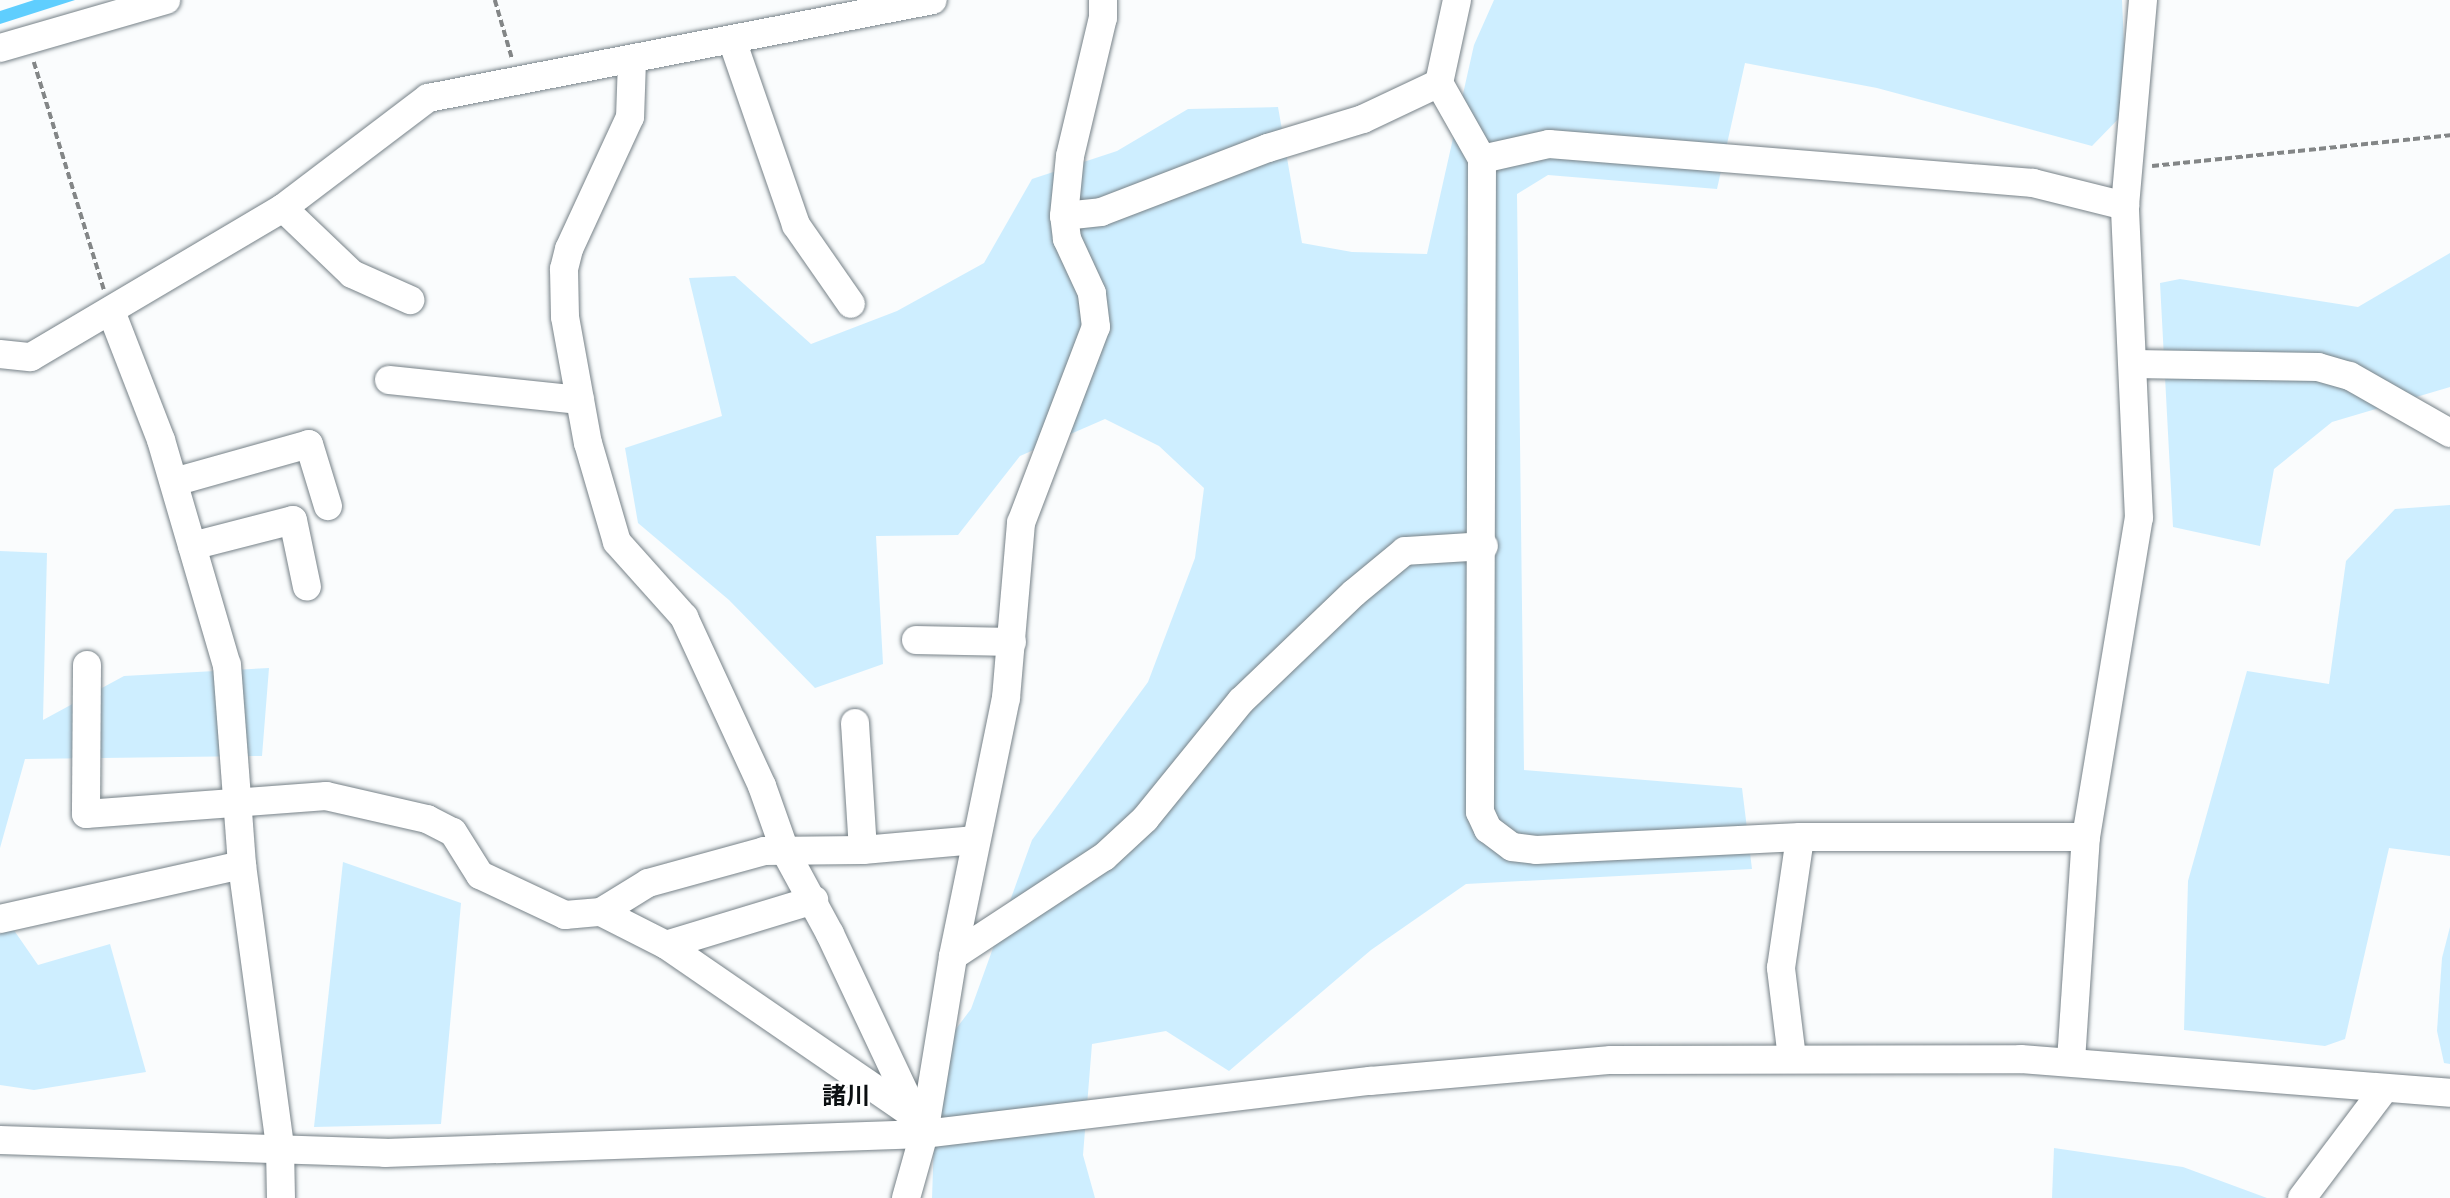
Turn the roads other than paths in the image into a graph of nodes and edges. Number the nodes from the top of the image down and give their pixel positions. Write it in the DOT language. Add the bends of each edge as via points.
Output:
graph roads {
  1 [pos="166,0"];
  2 [pos="933,0"];
  3 [pos="1103,0"];
  4 [pos="1457,0"];
  5 [pos="2143,0"];
  6 [pos="732,40"];
  7 [pos="0,48"];
  8 [pos="632,61"];
  9 [pos="1438,83"];
  10 [pos="1482,159"];
  11 [pos="2124,206"];
  12 [pos="284,208"];
  13 [pos="1064,216"];
  14 [pos="411,300"];
  15 [pos="851,303"];
  16 [pos="111,311"];
  17 [pos="0,354"];
  18 [pos="2133,364"];
  19 [pos="388,380"];
  20 [pos="580,400"];
  21 [pos="2450,433"];
  22 [pos="174,482"];
  23 [pos="328,506"];
  24 [pos="192,546"];
  25 [pos="1484,546"];
  26 [pos="307,587"];
  27 [pos="916,640"];
  28 [pos="1012,642"];
  29 [pos="87,665"];
  30 [pos="855,723"];
  31 [pos="240,803"];
  32 [pos="2086,836"];
  33 [pos="1800,837"];
  34 [pos="976,840"];
  35 [pos="863,849"];
  36 [pos="785,850"];
  37 [pos="242,865"];
  38 [pos="814,900"];
  39 [pos="601,912"];
  40 [pos="0,919"];
  41 [pos="666,945"];
  42 [pos="953,956"];
  43 [pos="1791,1058"];
  44 [pos="2071,1061"];
  45 [pos="2384,1089"];
  46 [pos="2450,1093"];
  47 [pos="919,1125"];
  48 [pos="0,1140"];
  49 [pos="280,1147"];
  50 [pos="281,1198"];
  51 [pos="906,1198"];
  52 [pos="2302,1198"];
  1 -- 7 [label="street"];
  2 -- 6 [label="street"];
  3 -- 13 [label="street" via="1103,18 1070,156"];
  4 -- 9 [label="street"];
  5 -- 11 [label="street"];
  6 -- 8 [label="street"];
  6 -- 15 [label="street" via="796,225"];
  8 -- 12 [label="street" via="428,98"];
  8 -- 20 [label="street" via="630,117 564,269 565,317"];
  9 -- 10 [label="street"];
  9 -- 13 [label="street" via="1363,119 1268,148 1101,212"];
  10 -- 11 [label="street" via="1549,144 2033,183"];
  10 -- 25 [label="street"];
  11 -- 18 [label="street"];
  12 -- 14 [label="street" via="352,274"];
  12 -- 16 [label="street"];
  13 -- 28 [label="street" via="1067,239 1092,293 1096,327 1021,523"];
  16 -- 17 [label="street" via="31,357"];
  16 -- 22 [label="street"];
  18 -- 21 [label="street" via="2318,367 2350,376"];
  18 -- 32 [label="street" via="2139,518"];
  19 -- 20 [label="street"];
  20 -- 36 [label="street" via="617,542 684,617 762,786"];
  22 -- 23 [label="street" via="309,444"];
  22 -- 24 [label="street"];
  24 -- 26 [label="street" via="293,520"];
  24 -- 31 [label="street" via="227,665"];
  25 -- 33 [label="street" via="1480,812 1488,830 1512,847 1536,850"];
  25 -- 42 [label="street" via="1405,551 1241,701 1145,819 1104,857"];
  27 -- 28 [label="street"];
  28 -- 34 [label="street" via="1006,698"];
  29 -- 31 [label="street" via="86,814"];
  30 -- 35 [label="street"];
  31 -- 37 [label="street"];
  31 -- 39 [label="street" via="326,796 427,819 453,832 480,875 565,915"];
  32 -- 33 [label="street"];
  32 -- 44 [label="street"];
  33 -- 43 [label="street" via="1781,968"];
  34 -- 35 [label="street"];
  34 -- 42 [label="street"];
  35 -- 36 [label="street"];
  36 -- 38 [label="street"];
  36 -- 39 [label="street" via="764,851 649,883"];
  37 -- 40 [label="street"];
  37 -- 49 [label="street"];
  38 -- 41 [label="street"];
  38 -- 47 [label="street"];
  39 -- 41 [label="street"];
  41 -- 47 [label="street"];
  42 -- 47 [label="street"];
  43 -- 44 [label="street"];
  43 -- 47 [label="street" via="1611,1060"];
  44 -- 45 [label="street"];
  45 -- 46 [label="street"];
  45 -- 52 [label="street"];
  47 -- 49 [label="street" via="398,1153"];
  47 -- 51 [label="street"];
  48 -- 49 [label="street"];
  49 -- 50 [label="street"];
}
